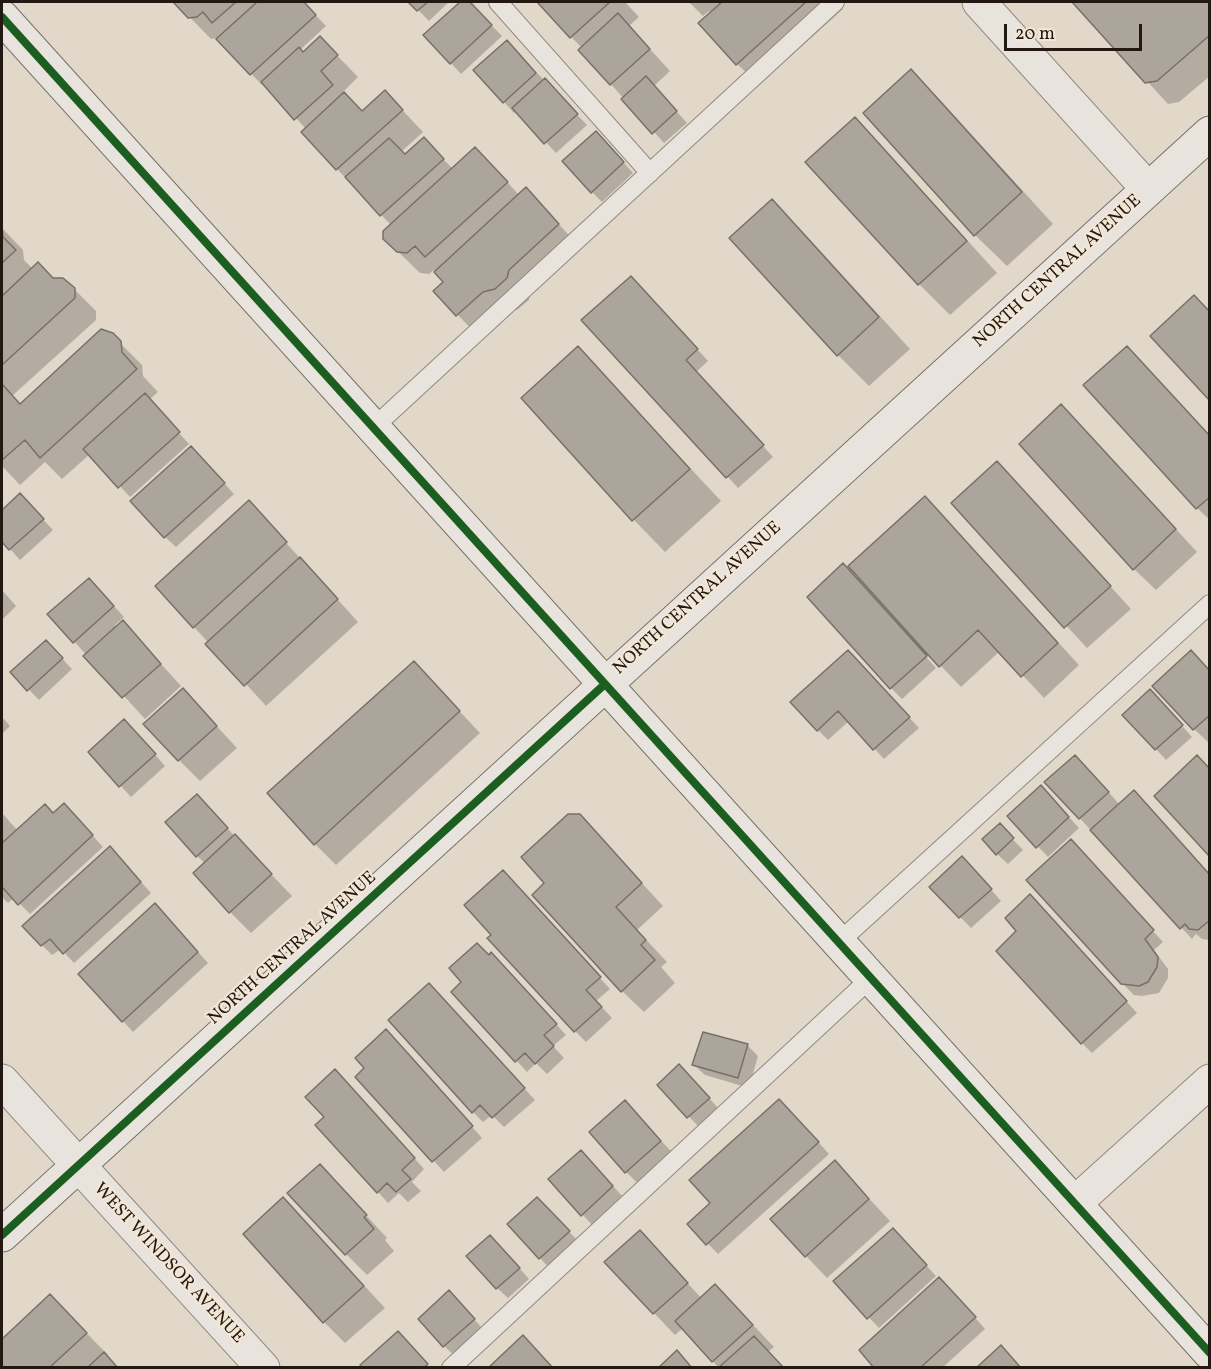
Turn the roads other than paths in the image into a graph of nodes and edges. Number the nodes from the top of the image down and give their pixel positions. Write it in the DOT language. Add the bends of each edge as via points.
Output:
graph roads {
  1 [pos="498,2"];
  2 [pos="835,2"];
  3 [pos="979,2"];
  4 [pos="2,17"];
  5 [pos="1209,133"];
  6 [pos="650,174"];
  7 [pos="1148,189"];
  8 [pos="373,428"];
  9 [pos="1209,604"];
  10 [pos="605,684"];
  11 [pos="839,942"];
  12 [pos="871,978"];
  13 [pos="2,1081"];
  14 [pos="1209,1082"];
  15 [pos="77,1166"];
  16 [pos="1075,1203"];
  17 [pos="2,1235"];
  18 [pos="1209,1353"];
  19 [pos="263,1368"];
  20 [pos="451,1368"];
  1 -- 6 [label="lane"];
  2 -- 6 [label="lane"];
  3 -- 7 [label="street"];
  4 -- 8 [label="street"];
  5 -- 7 [label="street, NORTH CENTRAL AVENUE"];
  6 -- 8 [label="lane"];
  7 -- 10 [label="street, NORTH CENTRAL AVENUE"];
  8 -- 10 [label="street"];
  9 -- 11 [label="lane"];
  10 -- 11 [label="street"];
  10 -- 15 [label="street, NORTH CENTRAL AVENUE"];
  11 -- 12 [label="street"];
  12 -- 16 [label="street"];
  12 -- 20 [label="lane"];
  13 -- 15 [label="street, WEST WINDSOR AVENUE"];
  14 -- 16 [label="street"];
  15 -- 17 [label="street, NORTH CENTRAL AVENUE"];
  15 -- 19 [label="street, WEST WINDSOR AVENUE"];
  16 -- 18 [label="street"];
}
